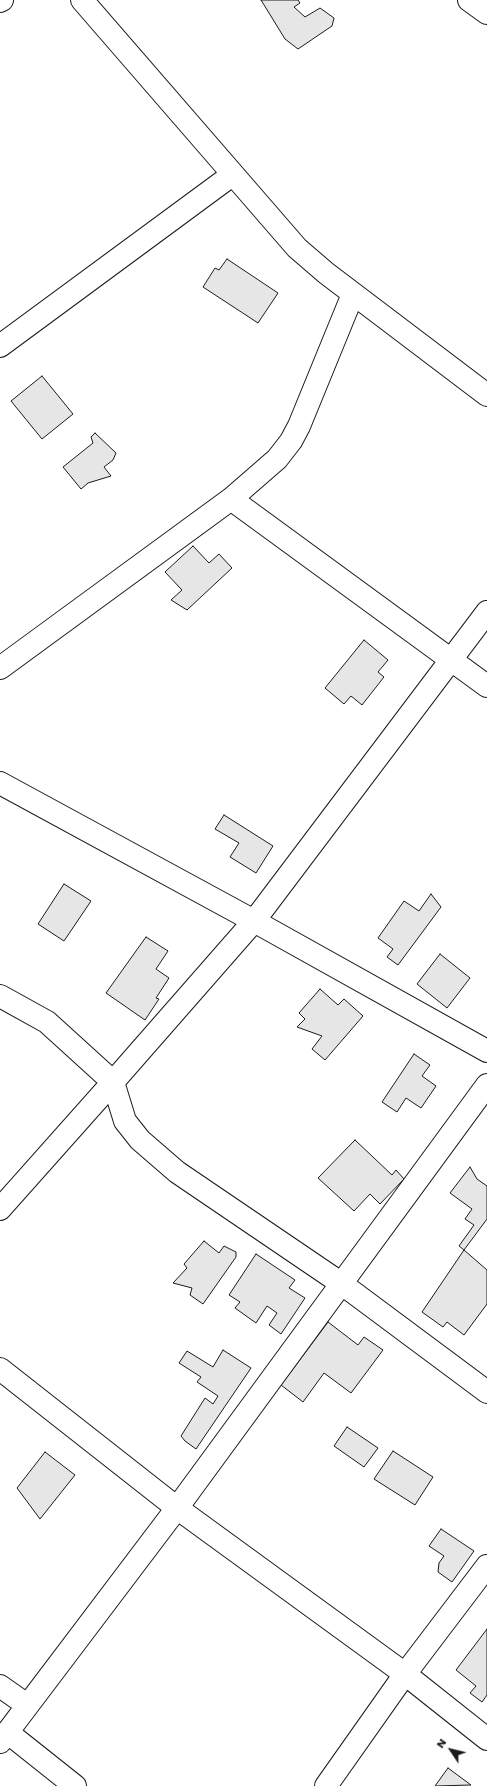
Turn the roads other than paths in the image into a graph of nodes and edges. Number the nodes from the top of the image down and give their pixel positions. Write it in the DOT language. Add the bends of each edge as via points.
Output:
graph roads {
  1 [pos="82,0"];
  2 [pos="469,0"];
  3 [pos="487,13"];
  4 [pos="232,175"];
  5 [pos="353,294"];
  6 [pos="0,346"];
  7 [pos="487,395"];
  8 [pos="231,499"];
  9 [pos="487,612"];
  10 [pos="452,659"];
  11 [pos="0,668"];
  12 [pos="487,686"];
  13 [pos="0,783"];
  14 [pos="254,921"];
  15 [pos="0,996"];
  16 [pos="487,1051"];
  17 [pos="113,1082"];
  18 [pos="487,1085"];
  19 [pos="0,1209"];
  20 [pos="342,1284"];
  21 [pos="0,1369"];
  22 [pos="487,1392"];
  23 [pos="177,1508"];
  24 [pos="487,1566"];
  25 [pos="405,1674"];
  26 [pos="0,1686"];
  27 [pos="27,1705"];
  28 [pos="4,1737"];
  29 [pos="487,1739"];
  30 [pos="75,1786"];
  31 [pos="326,1786"];
  1 -- 4 [label="street"];
  2 -- 3 [label="street"];
  4 -- 5 [label="street" via="297,248"];
  4 -- 6 [label="street"];
  5 -- 7 [label="street"];
  5 -- 8 [label="street" via="291,441 277,460"];
  8 -- 10 [label="street"];
  8 -- 11 [label="street"];
  9 -- 10 [label="street"];
  10 -- 12 [label="street"];
  10 -- 14 [label="street"];
  13 -- 14 [label="street"];
  14 -- 16 [label="street"];
  14 -- 17 [label="street"];
  15 -- 17 [label="street" via="47,1022"];
  17 -- 19 [label="street"];
  17 -- 20 [label="street" via="125,1121 146,1145 177,1172"];
  18 -- 20 [label="street"];
  20 -- 22 [label="street"];
  20 -- 23 [label="street"];
  21 -- 23 [label="street"];
  23 -- 25 [label="street"];
  23 -- 27 [label="street"];
  24 -- 25 [label="street"];
  25 -- 29 [label="street"];
  25 -- 31 [label="street"];
  26 -- 27 [label="street"];
  27 -- 28 [label="street"];
  28 -- 30 [label="street"];
}
